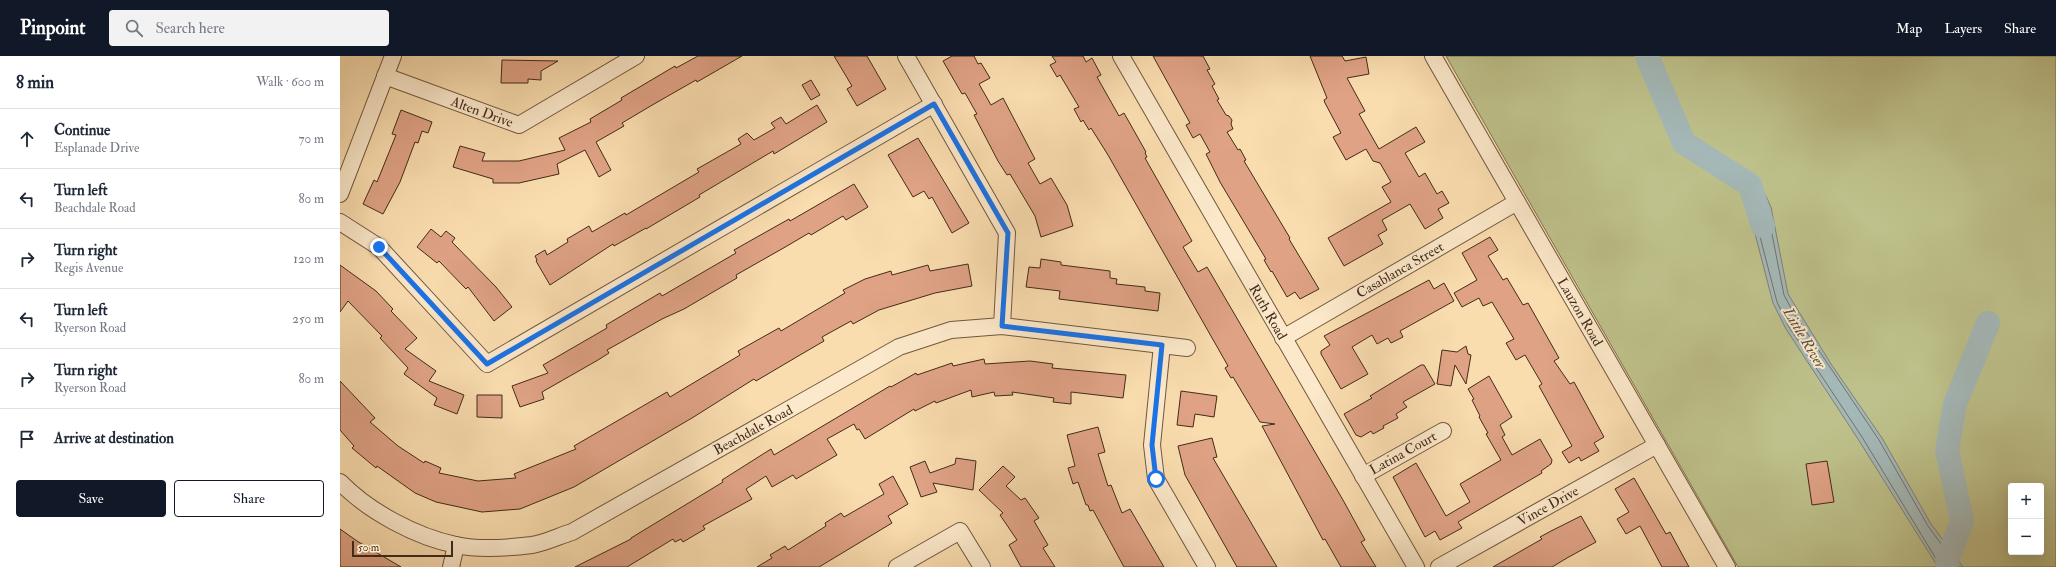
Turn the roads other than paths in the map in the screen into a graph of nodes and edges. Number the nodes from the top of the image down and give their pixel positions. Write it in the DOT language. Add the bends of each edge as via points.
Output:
graph roads {
  1 [pos="392,56"];
  2 [pos="636,56"];
  3 [pos="906,56"];
  4 [pos="1121,56"];
  5 [pos="1433,56"];
  6 [pos="386,76"];
  7 [pos="934,104"];
  8 [pos="340,194"];
  9 [pos="1517,202"];
  10 [pos="340,222"];
  11 [pos="1002,326"];
  12 [pos="1283,338"];
  13 [pos="1162,345"];
  14 [pos="1187,348"];
  15 [pos="1443,431"];
  16 [pos="1656,445"];
  17 [pos="1363,476"];
  18 [pos="340,482"];
  19 [pos="456,545"];
  20 [pos="451,567"];
  21 [pos="897,567"];
  22 [pos="982,567"];
  23 [pos="1207,567"];
  24 [pos="1416,567"];
  25 [pos="1439,567"];
  26 [pos="1727,567"];
  1 -- 6 [label="street"];
  2 -- 6 [label="street, Alten Drive" via="519,125"];
  3 -- 7 [label="street"];
  4 -- 12 [label="street, Ruth Road"];
  5 -- 9 [label="street, Lauzon Road"];
  6 -- 8 [label="street"];
  7 -- 10 [label="street" via="487,364 379,247"];
  7 -- 11 [label="street" via="1008,233"];
  9 -- 12 [label="street, Casablanca Street"];
  9 -- 16 [label="street, Lauzon Road"];
  11 -- 13 [label="street, Beachdale Road"];
  11 -- 19 [label="street, Beachdale Road" via="951,330 899,347 572,532 532,545"];
  12 -- 17 [label="street, Ruth Road"];
  13 -- 14 [label="street, Beachdale Road"];
  13 -- 23 [label="street" via="1152,445 1156,479"];
  15 -- 17 [label="street, Latina Court"];
  16 -- 25 [label="street, Vince Drive"];
  16 -- 26 [label="street, Lauzon Road"];
  17 -- 24 [label="street, Ruth Road"];
  18 -- 19 [label="street, Beachdale Road" via="355,498 403,526"];
  19 -- 20 [label="street"];
  21 -- 22 [label="street" via="960,531"];
}
